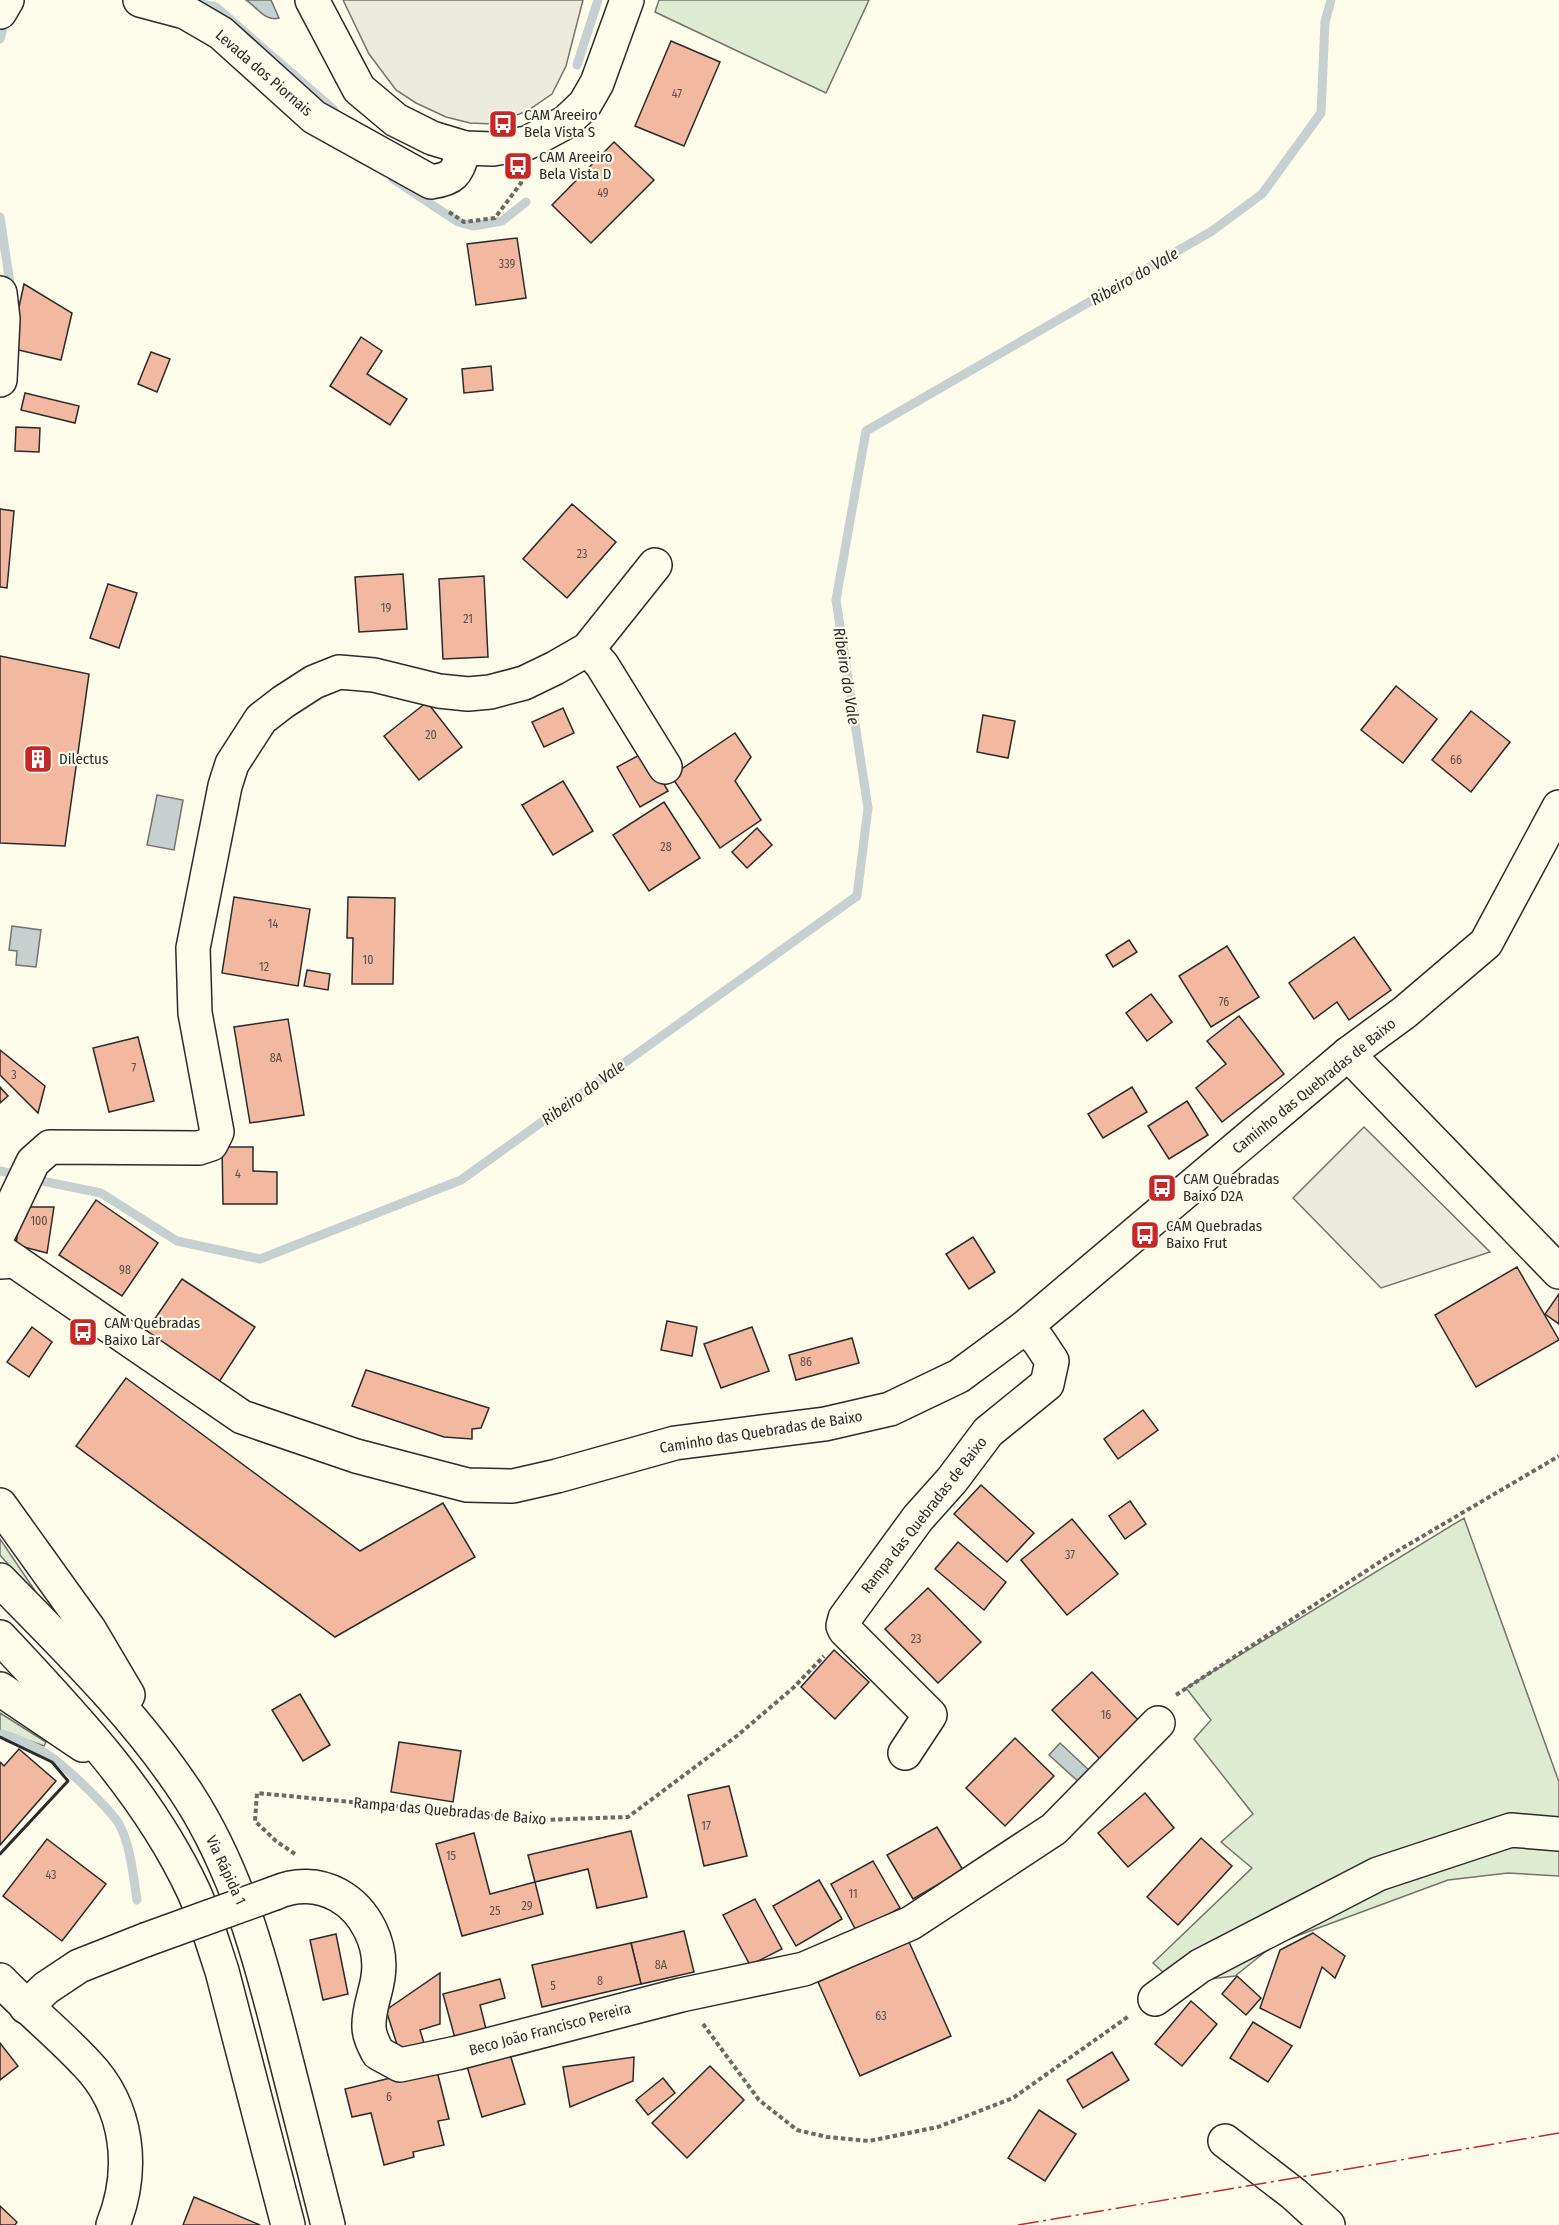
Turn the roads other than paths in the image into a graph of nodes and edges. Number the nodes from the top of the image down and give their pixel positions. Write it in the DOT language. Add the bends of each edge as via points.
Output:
graph roads {
  1 [pos="7,0"];
  2 [pos="140,0"];
  3 [pos="312,0"];
  4 [pos="627,0"];
  5 [pos="0,12"];
  6 [pos="465,148"];
  7 [pos="0,293"];
  8 [pos="0,380"];
  9 [pos="655,566"];
  10 [pos="588,650"];
  11 [pos="665,767"];
  12 [pos="1559,807"];
  13 [pos="1348,1054"];
  14 [pos="0,1231"];
  15 [pos="5,1258"];
  16 [pos="1559,1272"];
  17 [pos="1024,1328"];
  18 [pos="0,1505"];
  19 [pos="0,1580"];
  20 [pos="0,1637"];
  21 [pos="0,1689"];
  22 [pos="1158,1723"];
  23 [pos="905,1753"];
  24 [pos="166,1762"];
  25 [pos="131,1787"];
  26 [pos="1559,1834"];
  27 [pos="0,1980"];
  28 [pos="1155,1999"];
  29 [pos="26,2007"];
  30 [pos="1226,2141"];
  31 [pos="113,2225"];
  32 [pos="288,2225"];
  33 [pos="328,2225"];
  34 [pos="1328,2225"];
  1 -- 5 [label="main road"];
  2 -- 6 [label="main road, Levada dos Piornais" via="185,12 221,33 314,117 431,182 448,180 458,169"];
  3 -- 6 [label="main road" via="359,89 396,120 432,138"];
  4 -- 6 [label="main road" via="597,83 585,104 566,122 527,143 494,149"];
  7 -- 8 [label="main road"];
  9 -- 10 [label="main road"];
  10 -- 11 [label="main road" via="602,665"];
  10 -- 14 [label="main road" via="524,683 468,694 339,672 314,682 261,719 232,764 225,786 193,948 195,1013 217,1132 211,1144 199,1148 50,1147 33,1162"];
  12 -- 13 [label="main road, Caminho das Quebradas de Baixo" via="1486,943"];
  13 -- 16 [label="main road"];
  13 -- 17 [label="main road, Caminho das Quebradas de Baixo"];
  15 -- 17 [label="main road, Caminho das Quebradas de Baixo" via="243,1417 356,1456 467,1485 513,1486 675,1443 825,1424 890,1409 958,1376"];
  17 -- 23 [label="main road, Rampa das Quebradas de Baixo" via="1053,1360 1047,1384 988,1432 918,1518 845,1618 845,1630 930,1715"];
  18 -- 24 [label="main road" via="109,1660"];
  19 -- 24 [label="main road, Via Rápida 1" via="91,1674"];
  20 -- 25 [label="main road" via="102,1748"];
  21 -- 25 [label="main road" via="82,1743"];
  22 -- 29 [label="main road, Beco João Francisco Pereira, bridge" via="1054,1829 911,1923 804,1969 681,1995 457,2054 400,2065 378,2053 369,2028 379,1957 367,1921 351,1902 314,1886 275,1893 79,1966"];
  24 -- 33 [label="main road, Via Rápida 1" via="210,1835 245,1911"];
  25 -- 32 [label="main road" via="173,1851 209,1930"];
  26 -- 28 [label="main road" via="1511,1830 1378,1874 1200,1966"];
  27 -- 29 [label="main road"];
  29 -- 31 [label="main road" via="88,2064 117,2111 126,2158 124,2188"];
  30 -- 34 [label="main road"];
}
